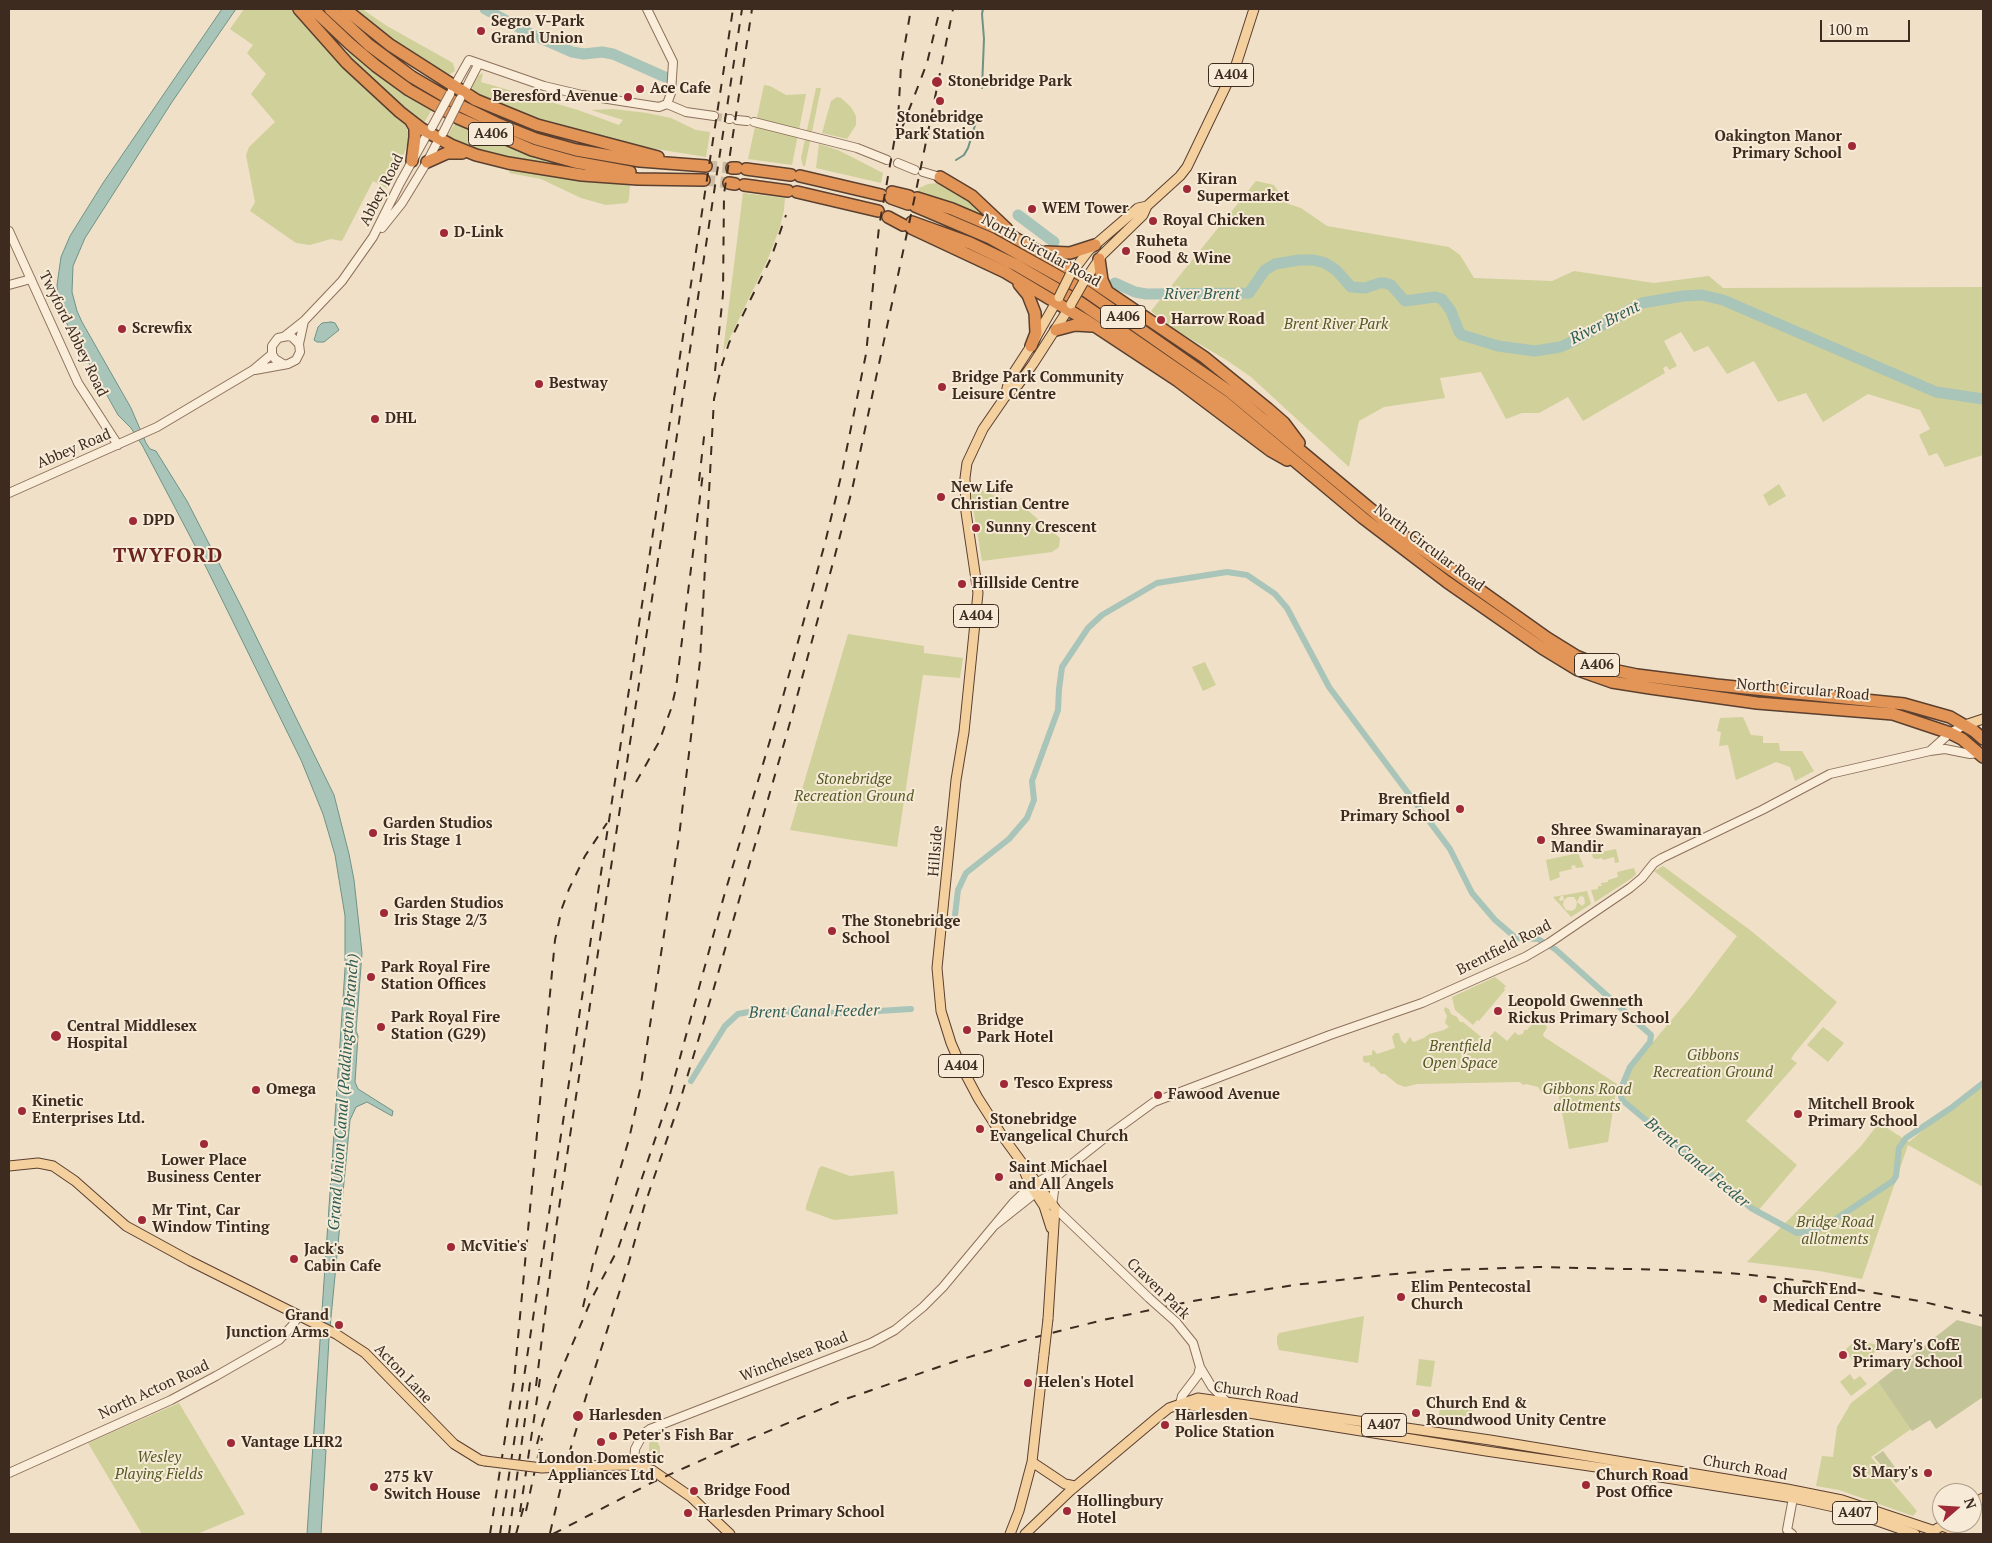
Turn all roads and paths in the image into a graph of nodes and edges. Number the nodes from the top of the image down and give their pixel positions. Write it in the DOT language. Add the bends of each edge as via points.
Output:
graph roads {
  1 [pos="299,9"];
  2 [pos="313,9"];
  3 [pos="330,9"];
  4 [pos="346,9"];
  5 [pos="647,9"];
  6 [pos="1254,9"];
  7 [pos="478,64"];
  8 [pos="457,93"];
  9 [pos="667,104"];
  10 [pos="714,116"];
  11 [pos="732,119"];
  12 [pos="411,121"];
  13 [pos="430,130"];
  14 [pos="441,136"];
  15 [pos="476,154"];
  16 [pos="887,160"];
  17 [pos="412,161"];
  18 [pos="427,162"];
  19 [pos="898,164"];
  20 [pos="738,168"];
  21 [pos="940,177"];
  22 [pos="736,184"];
  23 [pos="912,201"];
  24 [pos="1146,206"];
  25 [pos="908,224"];
  26 [pos="9,231"];
  27 [pos="373,237"];
  28 [pos="1020,241"];
  29 [pos="1095,245"];
  30 [pos="1039,251"];
  31 [pos="1099,259"];
  32 [pos="1005,272"];
  33 [pos="1072,273"];
  34 [pos="31,279"];
  35 [pos="1084,280"];
  36 [pos="9,285"];
  37 [pos="1108,292"];
  38 [pos="1057,300"];
  39 [pos="1069,308"];
  40 [pos="304,321"];
  41 [pos="1096,327"];
  42 [pos="1056,330"];
  43 [pos="285,336"];
  44 [pos="298,344"];
  45 [pos="1031,346"];
  46 [pos="272,354"];
  47 [pos="283,364"];
  48 [pos="253,370"];
  49 [pos="1005,397"];
  50 [pos="118,445"];
  51 [pos="1312,459"];
  52 [pos="1304,469"];
  53 [pos="9,493"];
  54 [pos="1983,719"];
  55 [pos="1966,725"];
  56 [pos="1950,733"];
  57 [pos="1983,739"];
  58 [pos="1930,751"];
  59 [pos="1981,755"];
  60 [pos="1081,1157"];
  61 [pos="9,1166"];
  62 [pos="1056,1178"];
  63 [pos="1037,1188"];
  64 [pos="1053,1207"];
  65 [pos="1053,1236"];
  66 [pos="299,1315"];
  67 [pos="1200,1367"];
  68 [pos="1227,1402"];
  69 [pos="1182,1403"];
  70 [pos="1032,1462"];
  71 [pos="634,1465"];
  72 [pos="1043,1469"];
  73 [pos="9,1473"];
  74 [pos="1029,1474"];
  75 [pos="1065,1484"];
  76 [pos="1075,1486"];
  77 [pos="1066,1494"];
  78 [pos="1793,1494"];
  79 [pos="1019,1511"];
  80 [pos="1036,1522"];
  81 [pos="1932,1531"];
  82 [pos="730,1534"];
  83 [pos="1010,1534"];
  84 [pos="1025,1534"];
  85 [pos="1792,1534"];
  86 [pos="1915,1534"];
  1 -- 12 [label="highway" via="348,63"];
  2 -- 15 [label="highway, A406" via="350,44 409,90 492,134 575,162 704,180 582,175 508,163"];
  3 -- 8 [label="highway, A406" via="412,78 496,123 576,150 640,161 706,166 640,153 530,123"];
  4 -- 8 [label="highway"];
  5 -- 9 [label="street" via="673,62 672,93"];
  6 -- 24 [label="main road, A404" via="1236,65 1191,159 1180,176"];
  7 -- 8 [label="street, Abbey Road"];
  7 -- 8 [label="street, Abbey Road" via="469,60"];
  7 -- 9 [label="street" via="582,95 659,107"];
  8 -- 13 [label="street, Abbey Road, bridge"];
  8 -- 14 [label="street, Abbey Road, bridge"];
  9 -- 10 [label="street" via="686,112"];
  11 -- 16 [label="street" via="857,148"];
  12 -- 13 [label="highway"];
  12 -- 17 [label="highway" via="415,128"];
  13 -- 14 [label="highway"];
  13 -- 17 [label="street, Abbey Road"];
  14 -- 15 [label="highway"];
  14 -- 18 [label="street, Abbey Road"];
  15 -- 18 [label="highway" via="449,152"];
  17 -- 27 [label="street, Abbey Road"];
  18 -- 27 [label="street, Abbey Road" via="402,203"];
  19 -- 21 [label="street"];
  20 -- 23 [label="highway, A406" via="816,179"];
  21 -- 28 [label="highway" via="972,196"];
  22 -- 25 [label="highway, A406" via="864,207"];
  23 -- 28 [label="highway, A406" via="968,215"];
  23 -- 51 [label="highway, North Circular Road / A406" via="990,238 1087,292 1230,392"];
  24 -- 29 [label="main road, A404" via="1138,208"];
  24 -- 31 [label="main road, A404" via="1143,215"];
  25 -- 32 [label="highway, A406"];
  25 -- 52 [label="highway, North Circular Road / A406" via="970,243 1016,265 1080,303 1223,401"];
  26 -- 34 [label="street, Twyford Abbey Road"];
  27 -- 40 [label="street, Abbey Road" via="342,281"];
  28 -- 30 [label="highway, A406"];
  29 -- 30 [label="highway, A406" via="1070,253"];
  29 -- 33 [label="main road, A404"];
  30 -- 33 [label="highway, A406"];
  31 -- 35 [label="main road, A404"];
  31 -- 37 [label="highway" via="1102,280"];
  32 -- 38 [label="highway, A406"];
  32 -- 45 [label="highway, A406" via="1021,286 1034,308 1036,333"];
  33 -- 35 [label="highway, A406"];
  33 -- 38 [label="main road, A404, bridge"];
  34 -- 36 [label="street"];
  34 -- 50 [label="street, Twyford Abbey Road" via="78,382"];
  35 -- 37 [label="highway"];
  35 -- 39 [label="main road, A404, bridge"];
  37 -- 51 [label="highway" via="1204,357 1246,390 1284,423"];
  38 -- 39 [label="highway"];
  38 -- 45 [label="main road, A404"];
  39 -- 41 [label="highway"];
  39 -- 42 [label="main road, A404"];
  40 -- 43 [label="street, Abbey Road"];
  40 -- 44 [label="street, Abbey Road"];
  41 -- 42 [label="highway" via="1080,324"];
  41 -- 52 [label="highway" via="1178,381 1271,451"];
  42 -- 49 [label="main road, A404" via="1018,385"];
  43 -- 44 [label="street" via="292,337"];
  43 -- 46 [label="street" via="275,341"];
  44 -- 47 [label="street" via="300,352 296,360"];
  45 -- 49 [label="main road, A404" via="1009,380"];
  46 -- 47 [label="street"];
  46 -- 48 [label="street, Abbey Road"];
  47 -- 48 [label="street, Abbey Road"];
  48 -- 50 [label="street, Abbey Road" via="182,414"];
  49 -- 63 [label="main road, Hillside / A404" via="983,429 967,462 967,520 978,592 937,985 944,1020 960,1064 978,1098"];
  50 -- 53 [label="street, Abbey Road"];
  51 -- 55 [label="highway, North Circular Road / A406" via="1398,532 1554,643 1590,662 1644,676 1904,704 1945,715"];
  52 -- 56 [label="highway, North Circular Road / A406" via="1447,582 1559,660 1585,673 1612,682 1757,703 1892,714"];
  54 -- 55 [label="main road"];
  55 -- 56 [label="street, Brentfield Road"];
  55 -- 57 [label="highway, North Circular Road / A406"];
  56 -- 58 [label="street, Brentfield Road"];
  56 -- 59 [label="highway, North Circular Road / A406"];
  58 -- 59 [label="street, Brentfield Road"];
  58 -- 60 [label="street, Brentfield Road" via="1830,774 1654,863 1630,888 1547,944 1422,1003 1154,1102"];
  60 -- 62 [label="street, Brentfield Road"];
  60 -- 63 [label="street, Brentfield Road"];
  61 -- 66 [label="main road, Acton Lane" via="38,1163 53,1166 126,1226"];
  62 -- 63 [label="street, Brentfield Road"];
  62 -- 64 [label="street"];
  63 -- 64 [label="main road, Craven Park / A404"];
  63 -- 65 [label="main road, A404"];
  63 -- 71 [label="street, Winchelsea Road" via="995,1225 943,1287 895,1330 650,1428 635,1449"];
  64 -- 65 [label="main road, A404"];
  64 -- 67 [label="street, Craven Park, bridge" via="1176,1322 1193,1343"];
  65 -- 70 [label="main road, A404, bridge" via="1048,1319"];
  66 -- 71 [label="main road, Acton Lane, bridge" via="364,1353 454,1444 480,1460 542,1468"];
  66 -- 73 [label="street, North Acton Road" via="279,1340 216,1376 171,1400"];
  67 -- 68 [label="street, Craven Park" via="1212,1387"];
  67 -- 69 [label="street" via="1198,1375 1182,1396"];
  68 -- 69 [label="main road, Church Road / A407" via="1198,1398"];
  68 -- 78 [label="main road, Church Road / A407" via="1490,1440"];
  69 -- 76 [label="main road, A407" via="1169,1408"];
  69 -- 78 [label="main road, Church Road / A407" via="1486,1452"];
  70 -- 72 [label="main road"];
  70 -- 74 [label="main road, A404"];
  71 -- 82 [label="main road, Acton Lane" via="652,1470 691,1497"];
  72 -- 74 [label="main road"];
  72 -- 75 [label="main road"];
  74 -- 79 [label="main road, A404"];
  75 -- 76 [label="main road"];
  75 -- 77 [label="main road"];
  76 -- 77 [label="main road, A407"];
  77 -- 80 [label="main road"];
  78 -- 81 [label="main road, A407" via="1839,1499"];
  78 -- 85 [label="street, Church Road" via="1787,1530"];
  78 -- 86 [label="main road, A407"];
  79 -- 80 [label="main road" via="1026,1521"];
  79 -- 83 [label="main road, A404"];
  80 -- 84 [label="main road"];
}
